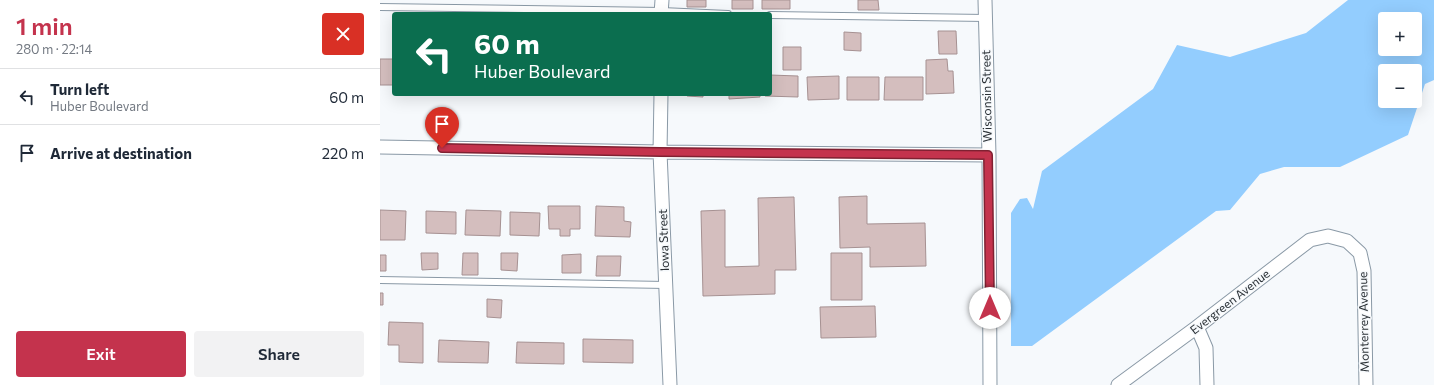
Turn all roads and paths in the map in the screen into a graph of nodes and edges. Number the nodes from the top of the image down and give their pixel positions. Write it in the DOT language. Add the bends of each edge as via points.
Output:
graph roads {
  1 [pos="985,0"];
  2 [pos="380,7"];
  3 [pos="662,8"];
  4 [pos="706,12"];
  5 [pos="772,15"];
  6 [pos="986,18"];
  7 [pos="661,96"];
  8 [pos="380,147"];
  9 [pos="660,152"];
  10 [pos="988,155"];
  11 [pos="1347,241"];
  12 [pos="380,280"];
  13 [pos="666,285"];
  14 [pos="1197,327"];
  15 [pos="670,385"];
  16 [pos="990,385"];
  17 [pos="1118,385"];
  18 [pos="1207,385"];
  19 [pos="1366,385"];
  1 -- 6 [label="street, Wisconsin Street"];
  2 -- 3 [label="lane"];
  3 -- 4 [label="lane"];
  5 -- 6 [label="lane"];
  6 -- 10 [label="street, Wisconsin Street"];
  7 -- 9 [label="street, Iowa Street"];
  8 -- 9 [label="street"];
  9 -- 10 [label="street"];
  9 -- 13 [label="street, Iowa Street"];
  10 -- 16 [label="street, Wisconsin Street"];
  11 -- 14 [label="street, Evergreen Avenue" via="1328,236 1310,240"];
  11 -- 19 [label="street, Monterrey Avenue" via="1360,253 1364,271"];
  12 -- 13 [label="lane"];
  13 -- 15 [label="street, Iowa Street"];
  14 -- 17 [label="street, Evergreen Avenue"];
  14 -- 18 [label="street" via="1206,348"];
}
